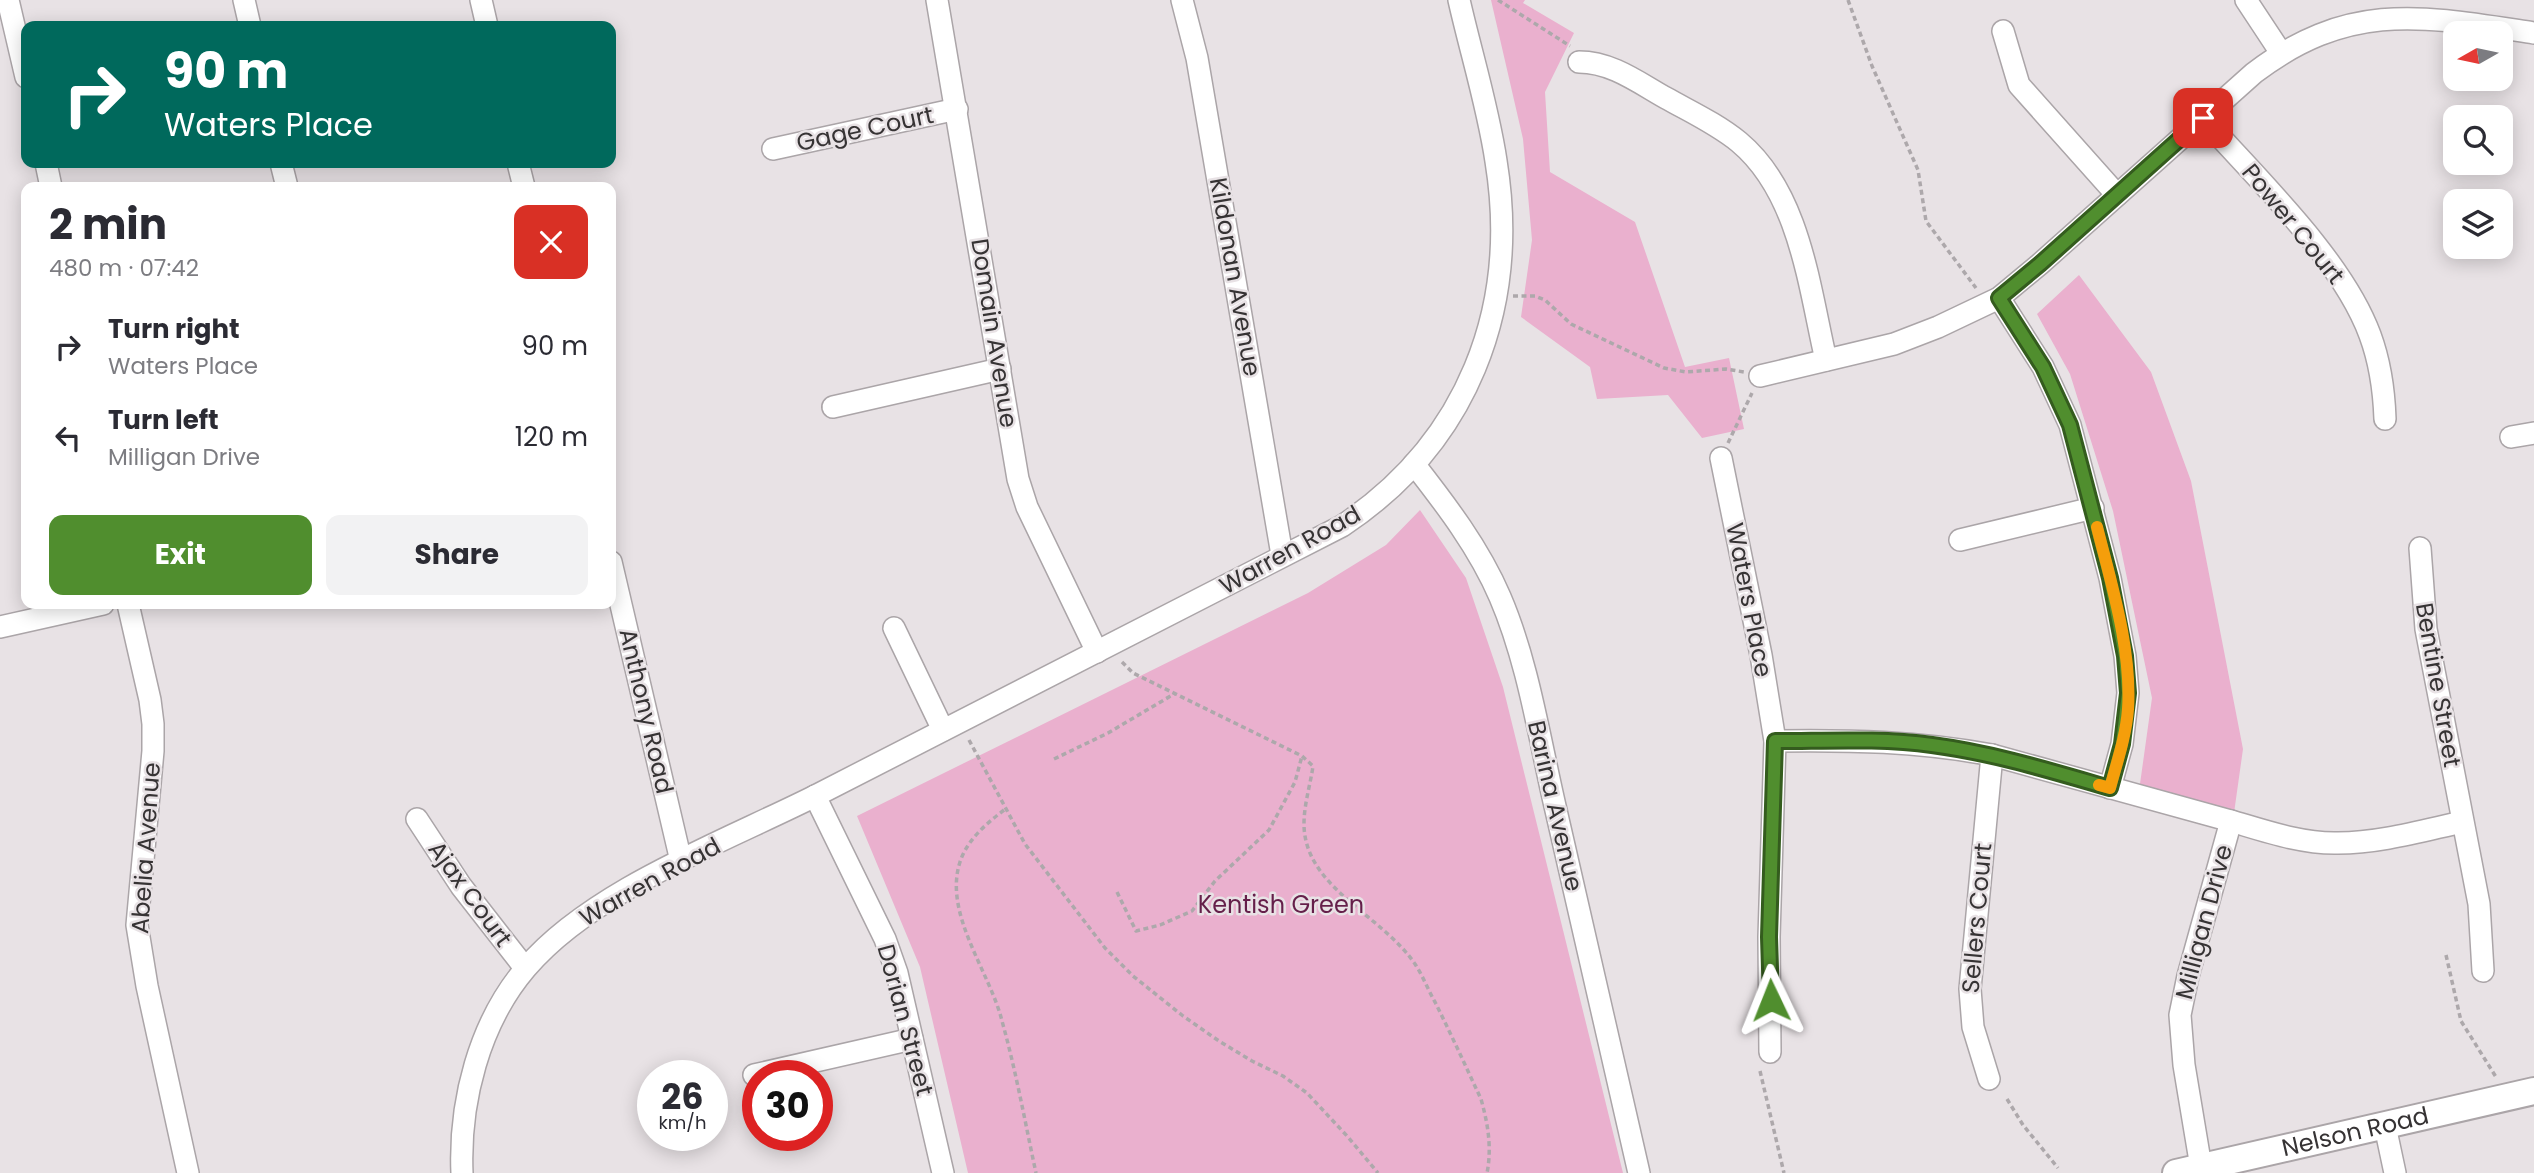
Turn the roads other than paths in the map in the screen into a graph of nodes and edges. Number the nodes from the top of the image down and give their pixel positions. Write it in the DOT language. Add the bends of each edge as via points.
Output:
graph roads {
  1 [pos="9,0"];
  2 [pos="244,0"];
  3 [pos="481,0"];
  4 [pos="937,0"];
  5 [pos="1182,0"];
  6 [pos="1459,0"];
  7 [pos="2246,0"];
  8 [pos="249,21"];
  9 [pos="486,21"];
  10 [pos="2003,31"];
  11 [pos="2534,33"];
  12 [pos="2281,53"];
  13 [pos="21,54"];
  14 [pos="1580,62"];
  15 [pos="957,109"];
  16 [pos="2203,118"];
  17 [pos="773,149"];
  18 [pos="2117,195"];
  19 [pos="1993,301"];
  20 [pos="1826,360"];
  21 [pos="1000,369"];
  22 [pos="1760,376"];
  23 [pos="833,407"];
  24 [pos="2385,419"];
  25 [pos="2534,433"];
  26 [pos="2511,438"];
  27 [pos="1721,458"];
  28 [pos="1414,464"];
  29 [pos="2093,508"];
  30 [pos="1959,540"];
  31 [pos="2420,548"];
  32 [pos="1282,555"];
  33 [pos="616,583"];
  34 [pos="81,609"];
  35 [pos="129,609"];
  36 [pos="0,627"];
  37 [pos="894,628"];
  38 [pos="1105,648"];
  39 [pos="952,725"];
  40 [pos="1775,741"];
  41 [pos="1992,755"];
  42 [pos="2110,788"];
  43 [pos="815,796"];
  44 [pos="417,818"];
  45 [pos="2231,821"];
  46 [pos="2462,822"];
  47 [pos="681,861"];
  48 [pos="525,968"];
  49 [pos="2483,971"];
  50 [pos="912,1039"];
  51 [pos="1770,1052"];
  52 [pos="820,1060"];
  53 [pos="1989,1079"];
  54 [pos="2534,1091"];
  55 [pos="2385,1126"];
  56 [pos="2188,1170"];
  57 [pos="188,1173"];
  58 [pos="463,1173"];
  59 [pos="943,1173"];
  60 [pos="1639,1173"];
  61 [pos="2395,1173"];
  1 -- 13 [label="street"];
  2 -- 8 [label="street"];
  3 -- 9 [label="street"];
  4 -- 15 [label="street, Domain Avenue"];
  5 -- 32 [label="street, Kildonan Avenue" via="1202,84"];
  6 -- 28 [label="street, Warren Road" via="1496,161 1501,225 1497,295 1469,384 1452,416"];
  7 -- 12 [label="street"];
  10 -- 18 [label="street" via="2023,91"];
  11 -- 12 [label="street" via="2431,17 2388,16 2323,31"];
  12 -- 16 [label="street"];
  14 -- 20 [label="street" via="1606,65 1708,122 1737,141 1762,166 1790,215"];
  15 -- 17 [label="street, Gage Court"];
  15 -- 21 [label="street, Domain Avenue"];
  16 -- 18 [label="street"];
  16 -- 24 [label="street, Power Court" via="2310,238 2349,293 2374,348"];
  18 -- 19 [label="street"];
  19 -- 20 [label="street" via="1912,337"];
  19 -- 29 [label="street" via="2043,367 2061,403"];
  20 -- 22 [label="street"];
  21 -- 23 [label="street"];
  21 -- 38 [label="street, Domain Avenue" via="1022,494"];
  25 -- 26 [label="street"];
  27 -- 40 [label="street, Waters Place"];
  28 -- 32 [label="street, Warren Road" via="1360,514"];
  28 -- 60 [label="street, Barina Avenue" via="1473,545 1508,617"];
  29 -- 30 [label="street"];
  29 -- 42 [label="street" via="2127,667 2126,726"];
  31 -- 46 [label="street, Bentine Street" via="2426,629"];
  32 -- 38 [label="street, Warren Road"];
  33 -- 47 [label="street, Anthony Road"];
  34 -- 36 [label="street"];
  35 -- 57 [label="street, Abelia Avenue" via="153,724 137,925"];
  37 -- 39 [label="street"];
  38 -- 39 [label="street, Warren Road"];
  39 -- 43 [label="street, Warren Road"];
  40 -- 41 [label="street" via="1904,742"];
  40 -- 51 [label="street, Waters Place"];
  41 -- 42 [label="street"];
  41 -- 53 [label="street, Sellers Court" via="1970,989 1973,1027"];
  42 -- 45 [label="street, Milligan Drive"];
  43 -- 47 [label="street, Warren Road"];
  43 -- 50 [label="street, Dorian Street" via="885,939"];
  44 -- 48 [label="street, Ajax Court" via="468,895"];
  45 -- 46 [label="street" via="2307,841 2338,843"];
  45 -- 56 [label="street, Milligan Drive" via="2180,1015"];
  46 -- 49 [label="street, Bentine Street" via="2479,904"];
  47 -- 48 [label="street, Warren Road" via="598,906"];
  48 -- 58 [label="street, Warren Road" via="498,1012 474,1066 463,1123"];
  50 -- 52 [label="street"];
  50 -- 59 [label="street, Dorian Street"];
  54 -- 55 [label="main road, Nelson Road"];
  55 -- 56 [label="main road, Nelson Road"];
  55 -- 61 [label="street"];
}
